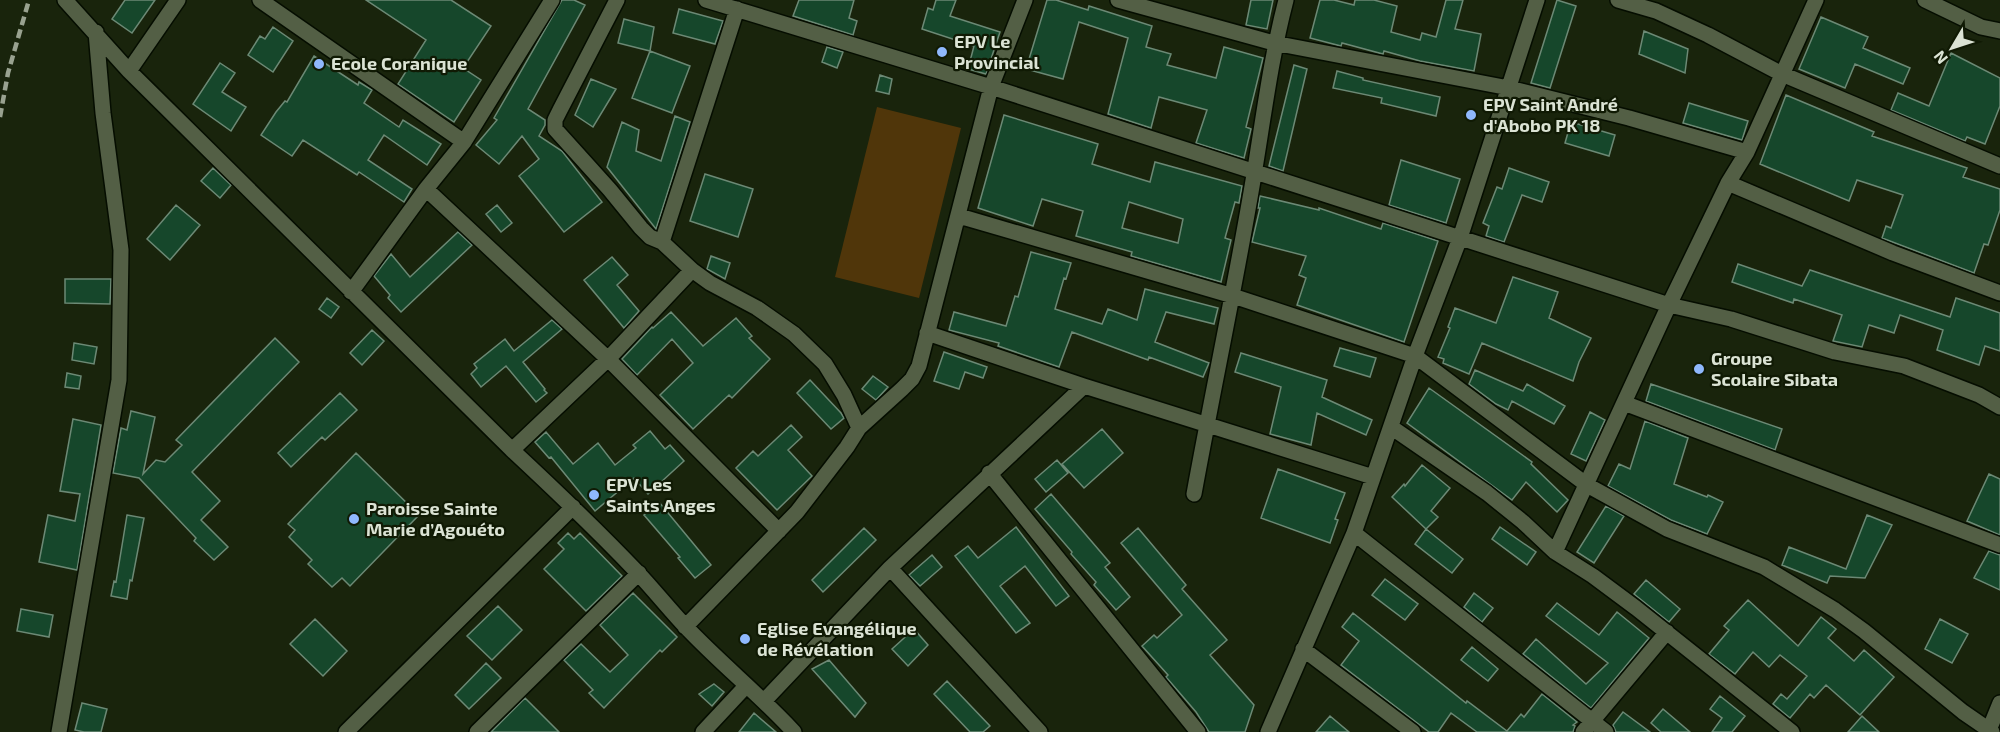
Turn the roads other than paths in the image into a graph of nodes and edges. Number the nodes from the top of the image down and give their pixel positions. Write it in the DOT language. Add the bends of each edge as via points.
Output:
graph roads {
  1 [pos="65,0"];
  2 [pos="178,0"];
  3 [pos="260,0"];
  4 [pos="552,0"];
  5 [pos="618,0"];
  6 [pos="706,0"];
  7 [pos="1025,0"];
  8 [pos="1118,0"];
  9 [pos="1286,0"];
  10 [pos="1537,0"];
  11 [pos="1618,0"];
  12 [pos="1816,0"];
  13 [pos="1925,0"];
  14 [pos="737,9"];
  15 [pos="2000,31"];
  16 [pos="96,32"];
  17 [pos="1274,44"];
  18 [pos="129,71"];
  19 [pos="1782,74"];
  20 [pos="991,87"];
  21 [pos="1509,88"];
  22 [pos="465,142"];
  23 [pos="1747,152"];
  24 [pos="2000,166"];
  25 [pos="1255,173"];
  26 [pos="1728,183"];
  27 [pos="426,189"];
  28 [pos="959,216"];
  29 [pos="1460,238"];
  30 [pos="662,242"];
  31 [pos="692,270"];
  32 [pos="351,292"];
  33 [pos="2000,293"];
  34 [pos="1233,296"];
  35 [pos="1669,305"];
  36 [pos="927,333"];
  37 [pos="1415,356"];
  38 [pos="609,359"];
  39 [pos="1084,386"];
  40 [pos="1624,403"];
  41 [pos="2000,407"];
  42 [pos="1207,425"];
  43 [pos="1391,427"];
  44 [pos="859,428"];
  45 [pos="513,450"];
  46 [pos="989,473"];
  47 [pos="1373,477"];
  48 [pos="1587,485"];
  49 [pos="1194,494"];
  50 [pos="573,507"];
  51 [pos="779,531"];
  52 [pos="1354,533"];
  53 [pos="2000,545"];
  54 [pos="1555,552"];
  55 [pos="890,567"];
  56 [pos="639,573"];
  57 [pos="686,627"];
  58 [pos="1667,632"];
  59 [pos="1303,649"];
  60 [pos="746,686"];
  61 [pos="765,700"];
  62 [pos="2000,703"];
  63 [pos="1587,727"];
  64 [pos="1991,731"];
  65 [pos="59,732"];
  66 [pos="346,732"];
  67 [pos="477,732"];
  68 [pos="703,732"];
  69 [pos="794,732"];
  70 [pos="1041,732"];
  71 [pos="1198,732"];
  72 [pos="1268,732"];
  73 [pos="1413,732"];
  74 [pos="1606,732"];
  75 [pos="1792,732"];
  1 -- 16 [label="street"];
  2 -- 18 [label="street"];
  3 -- 22 [label="street"];
  4 -- 22 [label="street"];
  5 -- 30 [label="street" via="555,120 555,129 641,228"];
  6 -- 14 [label="street"];
  7 -- 20 [label="street"];
  8 -- 17 [label="street"];
  9 -- 17 [label="street"];
  10 -- 21 [label="street"];
  11 -- 19 [label="street" via="1666,16"];
  12 -- 19 [label="street"];
  13 -- 15 [label="street" via="1981,27"];
  14 -- 20 [label="street"];
  14 -- 30 [label="street"];
  16 -- 18 [label="street"];
  16 -- 65 [label="street" via="121,249 119,380"];
  17 -- 21 [label="street"];
  17 -- 25 [label="street"];
  18 -- 32 [label="street"];
  19 -- 23 [label="street"];
  19 -- 24 [label="street"];
  20 -- 25 [label="street"];
  20 -- 28 [label="street"];
  21 -- 23 [label="street"];
  21 -- 29 [label="street"];
  22 -- 27 [label="street"];
  23 -- 26 [label="street"];
  25 -- 29 [label="street"];
  25 -- 34 [label="street"];
  26 -- 33 [label="street" via="1893,254"];
  26 -- 35 [label="street"];
  27 -- 32 [label="street"];
  27 -- 38 [label="street"];
  28 -- 34 [label="street"];
  28 -- 36 [label="street"];
  29 -- 35 [label="street"];
  29 -- 37 [label="street"];
  30 -- 31 [label="street"];
  31 -- 38 [label="street"];
  31 -- 44 [label="street" via="794,334 825,364"];
  32 -- 45 [label="street"];
  34 -- 37 [label="street"];
  34 -- 42 [label="street"];
  35 -- 40 [label="street"];
  35 -- 41 [label="street" via="1835,352 1904,366"];
  36 -- 39 [label="street"];
  36 -- 44 [label="street" via="912,379"];
  37 -- 43 [label="street"];
  37 -- 48 [label="street"];
  38 -- 45 [label="street"];
  38 -- 51 [label="street"];
  39 -- 42 [label="street"];
  39 -- 46 [label="street"];
  40 -- 48 [label="street"];
  40 -- 53 [label="street"];
  42 -- 47 [label="street"];
  42 -- 49 [label="street"];
  43 -- 47 [label="street"];
  43 -- 54 [label="street" via="1487,493"];
  44 -- 51 [label="street" via="813,494"];
  45 -- 50 [label="street"];
  46 -- 55 [label="street"];
  46 -- 71 [label="street"];
  47 -- 52 [label="street"];
  48 -- 54 [label="street"];
  48 -- 64 [label="street" via="1667,529 1786,579 1864,631"];
  50 -- 56 [label="street"];
  50 -- 66 [label="street"];
  51 -- 57 [label="street"];
  52 -- 59 [label="street"];
  52 -- 63 [label="street"];
  54 -- 58 [label="street"];
  55 -- 61 [label="street"];
  55 -- 70 [label="street"];
  56 -- 57 [label="street"];
  56 -- 67 [label="street"];
  57 -- 60 [label="street"];
  58 -- 63 [label="street"];
  58 -- 75 [label="street"];
  59 -- 72 [label="street"];
  59 -- 73 [label="street"];
  60 -- 61 [label="street"];
  60 -- 68 [label="street"];
  61 -- 69 [label="street"];
  62 -- 64 [label="street"];
  63 -- 74 [label="street"];
}
